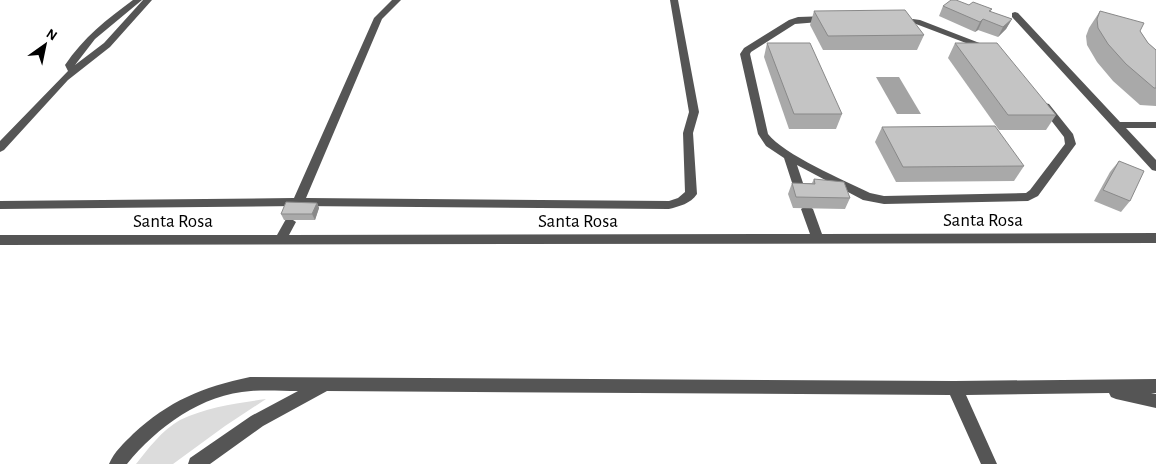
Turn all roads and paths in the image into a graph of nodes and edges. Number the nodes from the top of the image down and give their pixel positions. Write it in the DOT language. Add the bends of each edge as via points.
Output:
graph roads {
  1 [pos="138,0"];
  2 [pos="148,0"];
  3 [pos="674,0"];
  4 [pos="394,2"];
  5 [pos="1015,16"];
  6 [pos="836,19"];
  7 [pos="883,20"];
  8 [pos="1001,55"];
  9 [pos="73,71"];
  10 [pos="1038,97"];
  11 [pos="1118,125"];
  12 [pos="1156,125"];
  13 [pos="0,148"];
  14 [pos="789,156"];
  15 [pos="1156,167"];
  16 [pos="800,192"];
  17 [pos="298,202"];
  18 [pos="0,205"];
  19 [pos="807,209"];
  20 [pos="290,222"];
  21 [pos="1156,238"];
  22 [pos="281,239"];
  23 [pos="0,240"];
  24 [pos="818,240"];
  25 [pos="326,384"];
  26 [pos="1156,386"];
  27 [pos="1096,387"];
  28 [pos="955,388"];
  29 [pos="1156,401"];
  30 [pos="118,464"];
  31 [pos="196,464"];
  32 [pos="989,464"];
  1 -- 9 [label="street" via="86,44 70,65"];
  2 -- 9 [label="street" via="107,45"];
  3 -- 17 [label="street" via="694,112 688,133 691,194 682,201 668,205"];
  4 -- 17 [label="street" via="378,18"];
  5 -- 11 [label="street"];
  6 -- 14 [label="street" via="798,20 745,54 763,134 770,144"];
  7 -- 8 [label="street" via="917,22"];
  9 -- 13 [label="street"];
  10 -- 14 [label="street" via="1069,136 1071,144 1028,197 884,200 867,197"];
  11 -- 12 [label="street"];
  11 -- 15 [label="street"];
  14 -- 16 [label="street"];
  17 -- 18 [label="street"];
  19 -- 24 [label="street"];
  20 -- 22 [label="street"];
  21 -- 24 [label="street, Santa Rosa"];
  22 -- 23 [label="street, Santa Rosa"];
  22 -- 24 [label="street, Santa Rosa"];
  25 -- 28 [label="street"];
  25 -- 30 [label="street" via="250,384 207,395 169,415 136,441"];
  25 -- 31 [label="street" via="257,421"];
  26 -- 27 [label="street"];
  27 -- 28 [label="street"];
  27 -- 29 [label="street"];
  28 -- 32 [label="street"];
}
